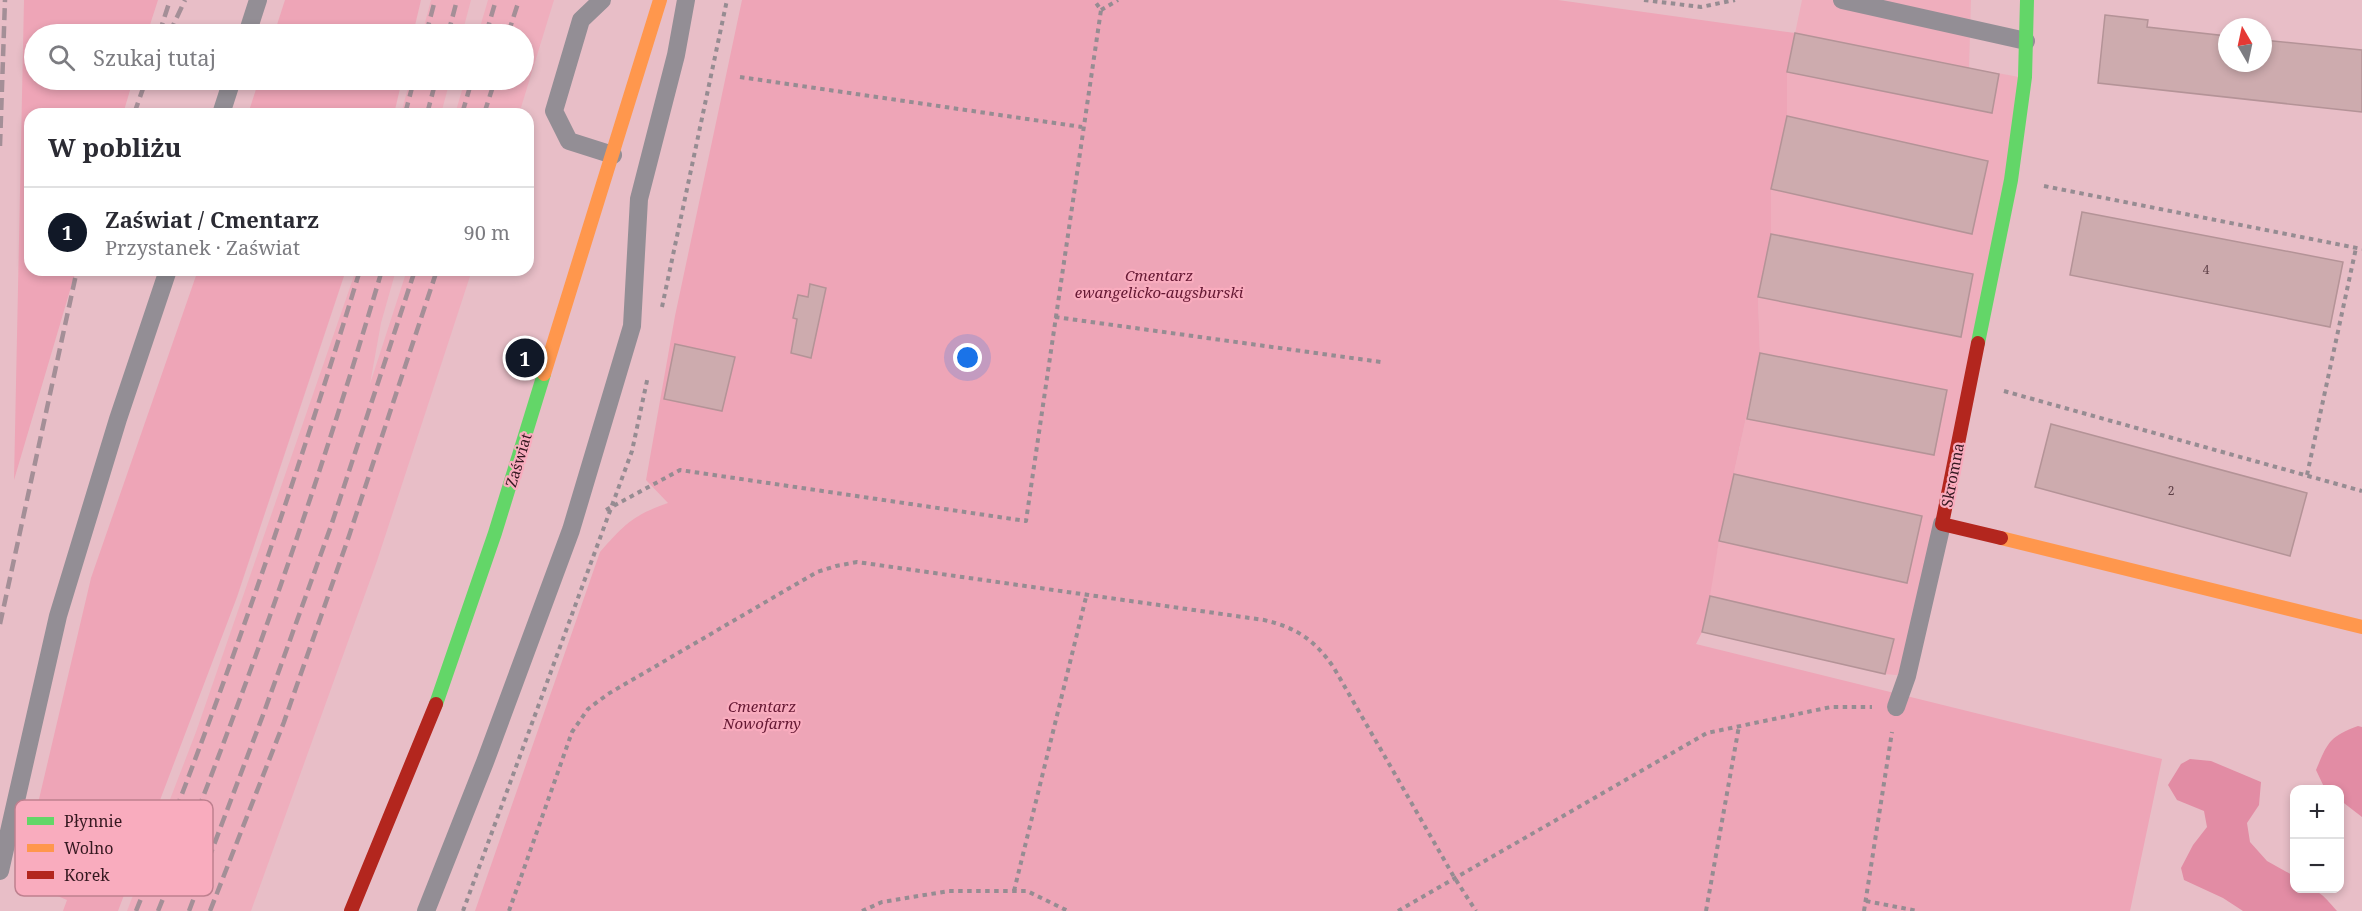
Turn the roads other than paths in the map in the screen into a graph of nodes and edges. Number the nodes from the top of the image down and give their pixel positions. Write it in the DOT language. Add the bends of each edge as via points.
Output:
graph roads {
  1 [pos="258,0"];
  2 [pos="602,0"];
  3 [pos="660,0"];
  4 [pos="686,0"];
  5 [pos="1842,0"];
  6 [pos="2027,0"];
  7 [pos="250,24"];
  8 [pos="2026,41"];
  9 [pos="229,90"];
  10 [pos="223,108"];
  11 [pos="613,154"];
  12 [pos="166,276"];
  13 [pos="1942,524"];
  14 [pos="2362,627"];
  15 [pos="1896,707"];
  16 [pos="16,800"];
  17 [pos="15,804"];
  18 [pos="0,871"];
  19 [pos="351,911"];
  20 [pos="426,911"];
  1 -- 7 [label="lane"];
  2 -- 11 [label="lane" via="581,20 554,111 569,141"];
  3 -- 11 [label="street, Zaświat"];
  4 -- 20 [label="lane" via="639,199 632,326 571,530"];
  5 -- 8 [label="lane"];
  6 -- 8 [label="street, Skromna"];
  8 -- 13 [label="street, Skromna" via="2011,180"];
  9 -- 10 [label="lane"];
  11 -- 19 [label="street, Zaświat" via="455,653"];
  12 -- 16 [label="lane" via="57,616"];
  13 -- 14 [label="street, Skromna"];
  13 -- 15 [label="lane" via="1907,676"];
  17 -- 18 [label="lane"];
}
